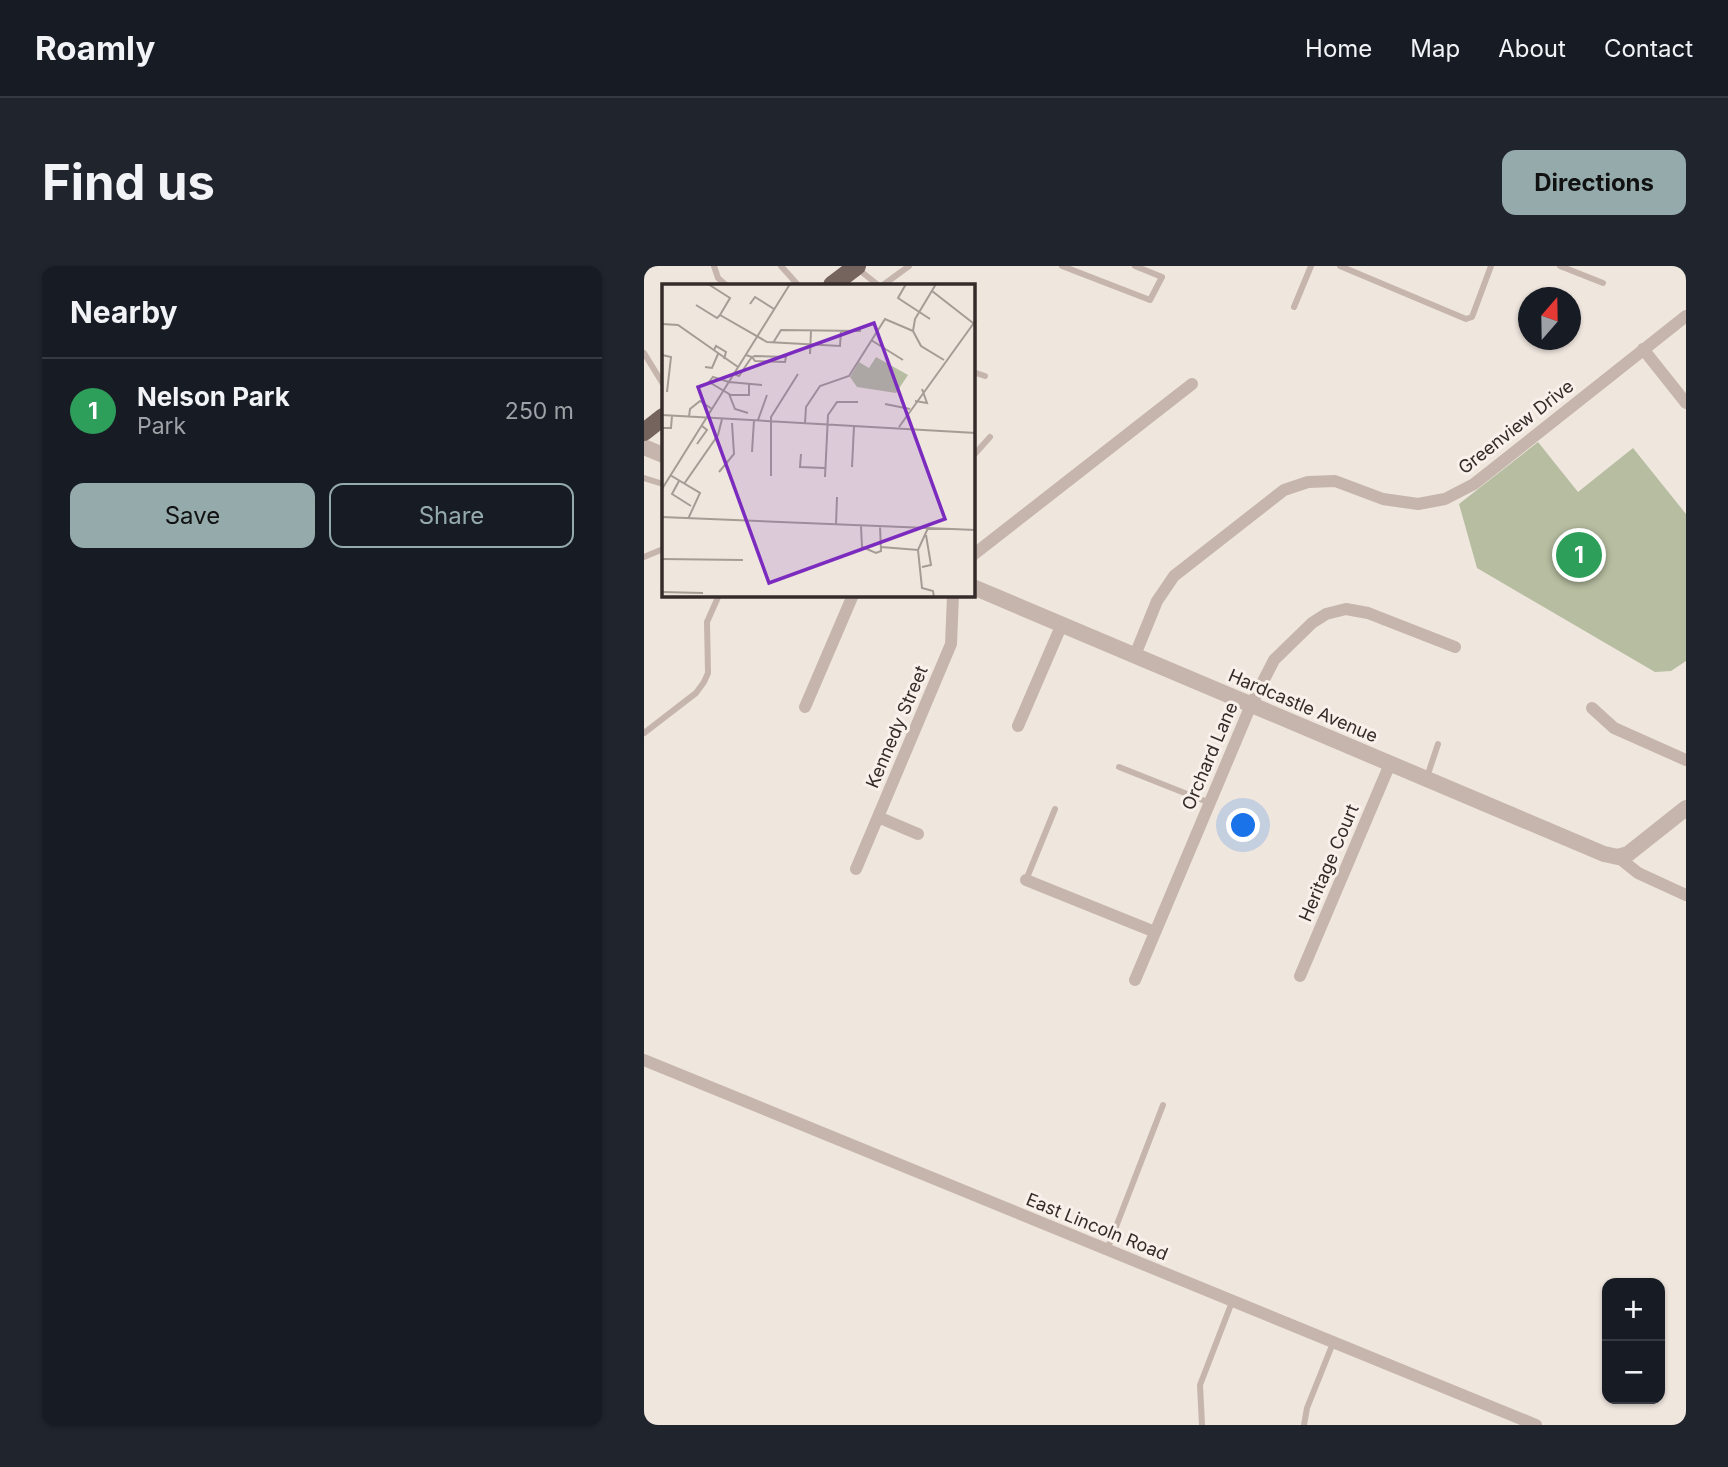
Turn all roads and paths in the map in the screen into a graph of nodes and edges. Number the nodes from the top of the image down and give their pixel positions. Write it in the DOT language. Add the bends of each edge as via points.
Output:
graph roads {
  1 [pos="714,266"];
  2 [pos="781,266"];
  3 [pos="856,266"];
  4 [pos="909,266"];
  5 [pos="1062,266"];
  6 [pos="1135,266"];
  7 [pos="1311,266"];
  8 [pos="1340,266"];
  9 [pos="1491,266"];
  10 [pos="1560,266"];
  11 [pos="1604,283"];
  12 [pos="725,284"];
  13 [pos="797,284"];
  14 [pos="833,284"];
  15 [pos="879,284"];
  16 [pos="882,284"];
  17 [pos="1294,307"];
  18 [pos="1686,316"];
  19 [pos="1643,349"];
  20 [pos="644,353"];
  21 [pos="975,373"];
  22 [pos="985,376"];
  23 [pos="662,382"];
  24 [pos="1192,384"];
  25 [pos="1686,403"];
  26 [pos="662,418"];
  27 [pos="644,432"];
  28 [pos="990,437"];
  29 [pos="644,447"];
  30 [pos="975,454"];
  31 [pos="662,455"];
  32 [pos="644,478"];
  33 [pos="662,484"];
  34 [pos="662,549"];
  35 [pos="975,553"];
  36 [pos="644,557"];
  37 [pos="975,588"];
  38 [pos="718,597"];
  39 [pos="852,597"];
  40 [pos="953,597"];
  41 [pos="1062,624"];
  42 [pos="1455,647"];
  43 [pos="1135,655"];
  44 [pos="1251,705"];
  45 [pos="805,707"];
  46 [pos="1592,708"];
  47 [pos="1018,726"];
  48 [pos="644,733"];
  49 [pos="1438,744"];
  50 [pos="1686,760"];
  51 [pos="1390,764"];
  52 [pos="1119,767"];
  53 [pos="1426,779"];
  54 [pos="1210,803"];
  55 [pos="1686,808"];
  56 [pos="1055,809"];
  57 [pos="878,817"];
  58 [pos="918,834"];
  59 [pos="1618,857"];
  60 [pos="856,869"];
  61 [pos="1026,880"];
  62 [pos="1686,895"];
  63 [pos="1154,932"];
  64 [pos="1300,976"];
  65 [pos="1135,980"];
  66 [pos="644,1060"];
  67 [pos="1163,1105"];
  68 [pos="1107,1250"];
  69 [pos="1232,1302"];
  70 [pos="1333,1343"];
  71 [pos="1202,1425"];
  72 [pos="1304,1425"];
  73 [pos="1536,1425"];
  1 -- 12 [label="lane"];
  2 -- 13 [label="lane"];
  3 -- 14 [label="main road"];
  3 -- 15 [label="lane"];
  4 -- 16 [label="lane"];
  5 -- 6 [label="lane" via="1150,300 1161,277"];
  7 -- 17 [label="lane"];
  8 -- 9 [label="lane" via="1466,319 1472,317"];
  10 -- 11 [label="lane"];
  18 -- 19 [label="street, Greenview Drive"];
  19 -- 25 [label="street"];
  19 -- 43 [label="street, Greenview Drive" via="1474,484 1445,499 1405,503 1335,481 1308,482 1284,490 1174,576 1157,601"];
  20 -- 23 [label="lane"];
  21 -- 22 [label="lane"];
  24 -- 35 [label="street"];
  26 -- 27 [label="main road"];
  28 -- 30 [label="lane"];
  29 -- 31 [label="street"];
  32 -- 33 [label="lane"];
  34 -- 36 [label="lane"];
  37 -- 41 [label="street, Hardcastle Avenue"];
  38 -- 48 [label="lane" via="707,622 708,673 704,682"];
  39 -- 45 [label="street"];
  40 -- 57 [label="street, Kennedy Street" via="951,643"];
  41 -- 43 [label="street, Hardcastle Avenue"];
  41 -- 47 [label="street"];
  42 -- 44 [label="street, Orchard Lane" via="1368,613 1346,609 1326,614 1275,660"];
  43 -- 44 [label="street, Hardcastle Avenue"];
  44 -- 51 [label="street, Hardcastle Avenue"];
  44 -- 54 [label="street, Orchard Lane"];
  46 -- 50 [label="street" via="1614,728"];
  49 -- 53 [label="lane"];
  51 -- 53 [label="street, Hardcastle Avenue"];
  51 -- 64 [label="street, Heritage Court"];
  52 -- 54 [label="lane"];
  53 -- 59 [label="street, Hardcastle Avenue" via="1584,847"];
  54 -- 63 [label="street, Orchard Lane"];
  55 -- 59 [label="street" via="1642,846"];
  56 -- 61 [label="lane"];
  57 -- 58 [label="street"];
  57 -- 60 [label="street, Kennedy Street"];
  59 -- 62 [label="street" via="1638,873"];
  61 -- 63 [label="street"];
  63 -- 65 [label="street, Orchard Lane"];
  66 -- 68 [label="street, East Lincoln Road"];
  67 -- 68 [label="lane"];
  68 -- 69 [label="street, East Lincoln Road"];
  69 -- 70 [label="street, East Lincoln Road"];
  69 -- 71 [label="lane" via="1200,1385"];
  70 -- 72 [label="lane"];
  70 -- 73 [label="street, East Lincoln Road"];
}
